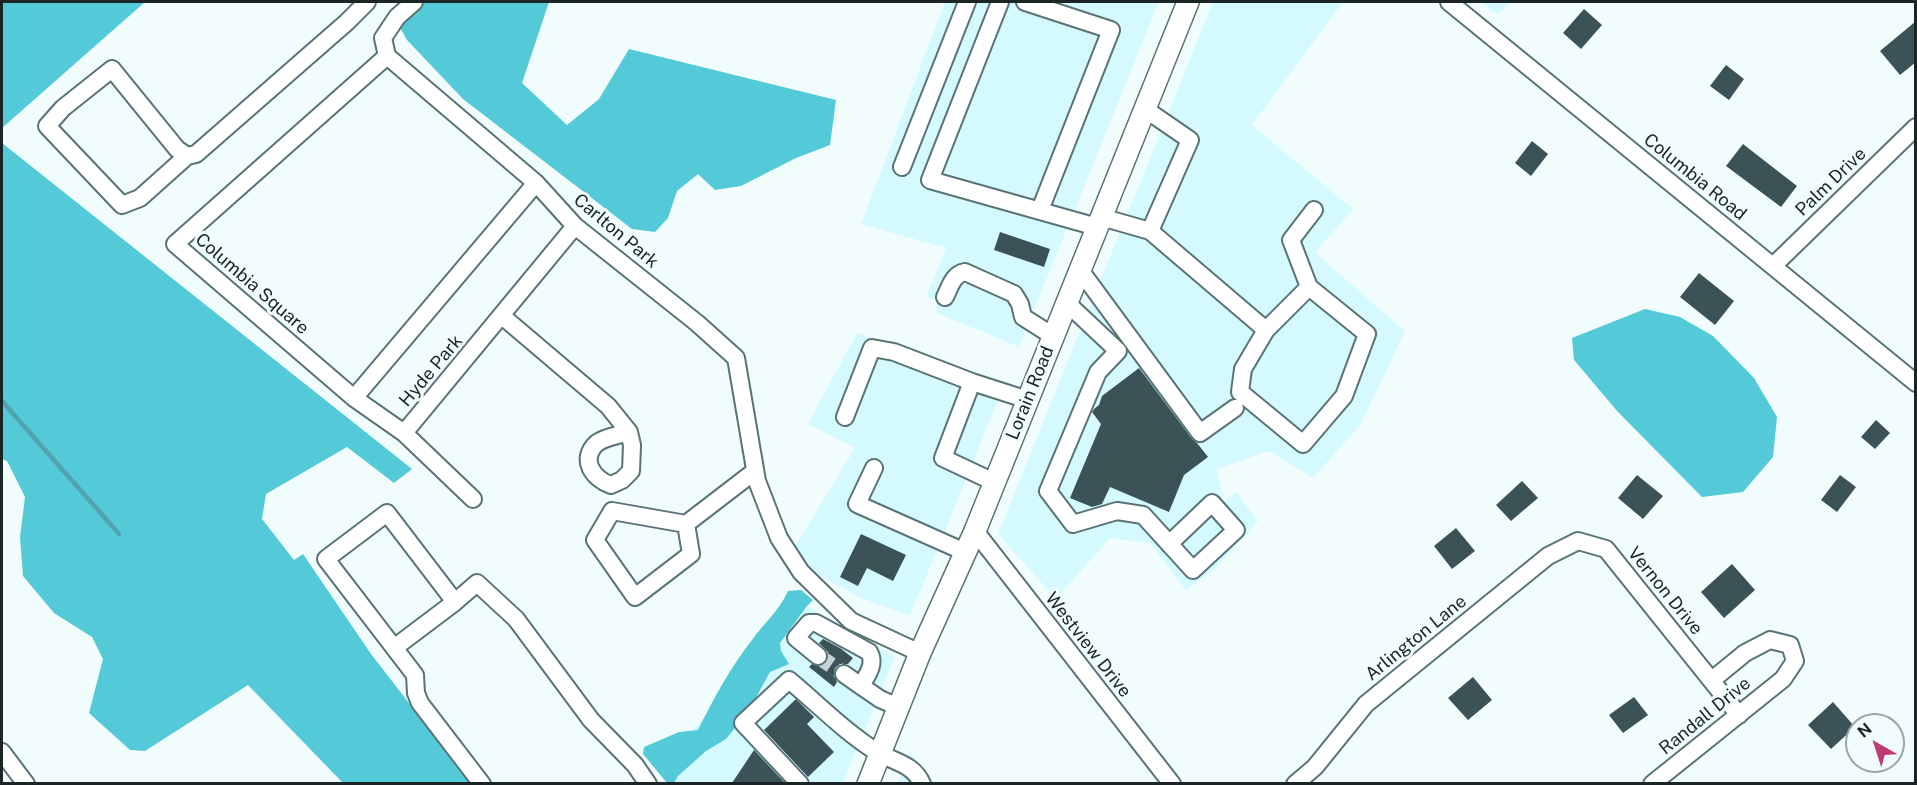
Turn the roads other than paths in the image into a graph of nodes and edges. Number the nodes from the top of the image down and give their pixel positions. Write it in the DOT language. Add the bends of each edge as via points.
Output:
graph roads {
  1 [pos="367,2"];
  2 [pos="414,2"];
  3 [pos="968,2"];
  4 [pos="1000,2"];
  5 [pos="1025,2"];
  6 [pos="1188,2"];
  7 [pos="1449,2"];
  8 [pos="387,56"];
  9 [pos="1145,109"];
  10 [pos="1916,127"];
  11 [pos="187,156"];
  12 [pos="902,167"];
  13 [pos="536,183"];
  14 [pos="1040,210"];
  15 [pos="1314,210"];
  16 [pos="1099,222"];
  17 [pos="575,226"];
  18 [pos="1150,231"];
  19 [pos="1773,266"];
  20 [pos="1080,270"];
  21 [pos="1309,287"];
  22 [pos="945,297"];
  23 [pos="1066,303"];
  24 [pos="502,316"];
  25 [pos="1266,330"];
  26 [pos="1053,336"];
  27 [pos="972,382"];
  28 [pos="1916,383"];
  29 [pos="354,398"];
  30 [pos="1028,400"];
  31 [pos="1235,408"];
  32 [pos="845,417"];
  33 [pos="628,432"];
  34 [pos="404,433"];
  35 [pos="874,468"];
  36 [pos="755,471"];
  37 [pos="994,482"];
  38 [pos="473,499"];
  39 [pos="686,524"];
  40 [pos="975,531"];
  41 [pos="1578,541"];
  42 [pos="1169,544"];
  43 [pos="965,552"];
  44 [pos="455,602"];
  45 [pos="394,648"];
  46 [pos="920,653"];
  47 [pos="818,656"];
  48 [pos="844,674"];
  49 [pos="1712,680"];
  50 [pos="861,686"];
  51 [pos="898,707"];
  52 [pos="1739,715"];
  53 [pos="2,752"];
  54 [pos="880,753"];
  55 [pos="26,783"];
  56 [pos="482,783"];
  57 [pos="648,783"];
  58 [pos="800,783"];
  59 [pos="868,783"];
  60 [pos="922,783"];
  61 [pos="1172,783"];
  62 [pos="1295,783"];
  63 [pos="1652,783"];
  1 -- 11 [label="street" via="204,148"];
  2 -- 8 [label="street" via="397,17 383,38"];
  3 -- 12 [label="street"];
  4 -- 14 [label="street" via="930,180"];
  5 -- 14 [label="street" via="1111,30"];
  6 -- 9 [label="main road, Lorain Road"];
  7 -- 19 [label="street, Columbia Road"];
  8 -- 13 [label="street, Carlton Park"];
  8 -- 29 [label="street, Columbia Square" via="176,244"];
  9 -- 16 [label="main road, Lorain Road"];
  9 -- 18 [label="street" via="1190,140"];
  10 -- 19 [label="street, Palm Drive"];
  11 -- 11 [label="street" via="111,69 47,126 122,205 140,198"];
  13 -- 17 [label="street, Carlton Park"];
  13 -- 29 [label="street"];
  14 -- 16 [label="street"];
  15 -- 21 [label="street" via="1291,240"];
  16 -- 18 [label="street"];
  16 -- 20 [label="main road, Lorain Road"];
  17 -- 24 [label="street, Hyde Park"];
  17 -- 36 [label="street, Carlton Park" via="736,358"];
  18 -- 25 [label="street"];
  19 -- 28 [label="street, Columbia Road"];
  20 -- 23 [label="main road, Lorain Road"];
  20 -- 31 [label="street" via="1200,433"];
  21 -- 25 [label="street"];
  21 -- 25 [label="street" via="1367,334 1344,396 1303,444 1240,392 1243,369"];
  22 -- 26 [label="street" via="954,279 965,272 1014,294 1023,316"];
  23 -- 26 [label="main road, Lorain Road"];
  23 -- 42 [label="street" via="1118,351 1098,372 1048,490 1073,524 1117,510 1143,515"];
  24 -- 33 [label="street" via="608,406"];
  24 -- 34 [label="street, Hyde Park"];
  26 -- 30 [label="main road, Lorain Road"];
  27 -- 30 [label="street"];
  27 -- 32 [label="street" via="894,352 872,348"];
  27 -- 37 [label="street" via="942,458"];
  29 -- 34 [label="street"];
  30 -- 37 [label="main road, Lorain Road"];
  34 -- 38 [label="street, Hyde Park"];
  35 -- 43 [label="street" via="857,504"];
  36 -- 39 [label="street"];
  36 -- 46 [label="street, Carlton Park" via="779,538 801,572 851,621"];
  37 -- 40 [label="main road, Lorain Road"];
  39 -- 39 [label="street" via="612,512 594,540 635,597 691,554"];
  40 -- 43 [label="main road, Lorain Road"];
  40 -- 61 [label="street, Westview Drive"];
  41 -- 49 [label="street, Vernon Drive" via="1606,549"];
  41 -- 62 [label="street, Arlington Lane" via="1548,556 1366,704 1315,767"];
  43 -- 46 [label="main road, Lorain Road"];
  44 -- 45 [label="street"];
  44 -- 45 [label="street" via="387,513 326,559"];
  44 -- 57 [label="street" via="477,583 516,619 591,720"];
  45 -- 56 [label="street" via="415,675 420,703"];
  46 -- 51 [label="main road, Lorain Road"];
  47 -- 50 [label="street" via="796,638 809,623 816,623 869,652 873,659"];
  48 -- 50 [label="street"];
  49 -- 52 [label="street, Vernon Drive"];
  49 -- 52 [label="street, Randall Drive" via="1745,653 1770,640 1790,645 1795,661 1783,679"];
  50 -- 51 [label="street"];
  51 -- 54 [label="main road, Lorain Road"];
  52 -- 63 [label="street, Randall Drive"];
  53 -- 55 [label="street"];
  54 -- 58 [label="street" via="855,737 789,680 743,723"];
  54 -- 59 [label="main road, Lorain Road"];
  54 -- 60 [label="street" via="911,767"];
}
